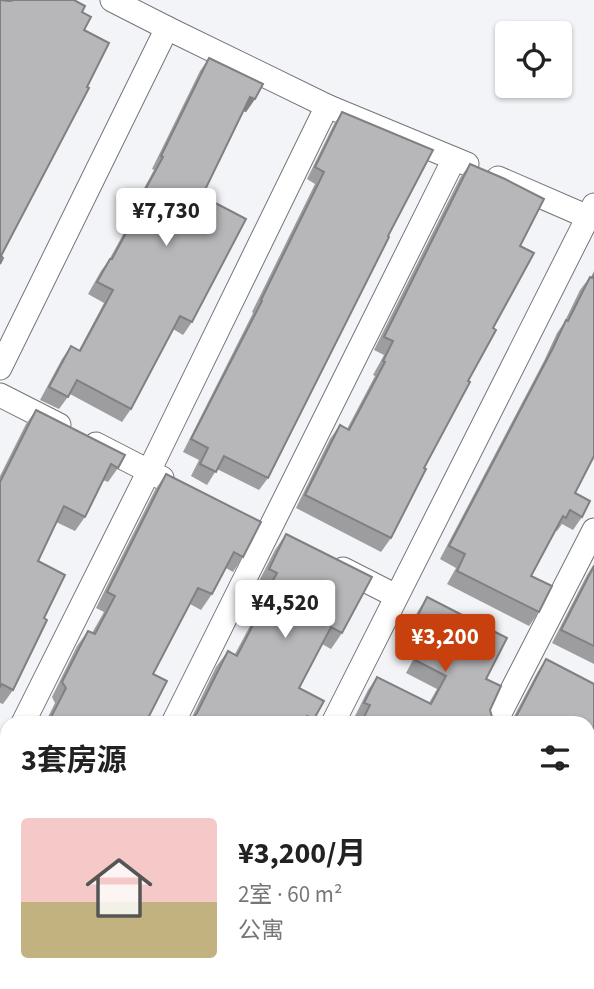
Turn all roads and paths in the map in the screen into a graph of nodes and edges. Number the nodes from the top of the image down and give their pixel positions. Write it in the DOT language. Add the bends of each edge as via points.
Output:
graph roads {
  1 [pos="112,0"];
  2 [pos="167,28"];
  3 [pos="327,106"];
  4 [pos="454,159"];
  5 [pos="591,211"];
  6 [pos="0,368"];
  7 [pos="0,395"];
  8 [pos="149,471"];
  9 [pos="185,489"];
  10 [pos="245,520"];
  11 [pos="594,530"];
  12 [pos="269,532"];
  13 [pos="292,544"];
  14 [pos="327,561"];
  15 [pos="396,596"];
  16 [pos="26,716"];
  17 [pos="177,716"];
  18 [pos="336,716"];
  19 [pos="499,716"];
  1 -- 2 [label="street"];
  2 -- 3 [label="street"];
  2 -- 6 [label="street"];
  3 -- 4 [label="street"];
  3 -- 8 [label="street"];
  4 -- 5 [label="street"];
  4 -- 12 [label="street"];
  5 -- 15 [label="street"];
  7 -- 8 [label="street"];
  8 -- 9 [label="street"];
  8 -- 16 [label="street"];
  10 -- 12 [label="street"];
  11 -- 19 [label="street"];
  12 -- 13 [label="street"];
  12 -- 17 [label="street"];
  14 -- 15 [label="street"];
  15 -- 18 [label="street"];
}
